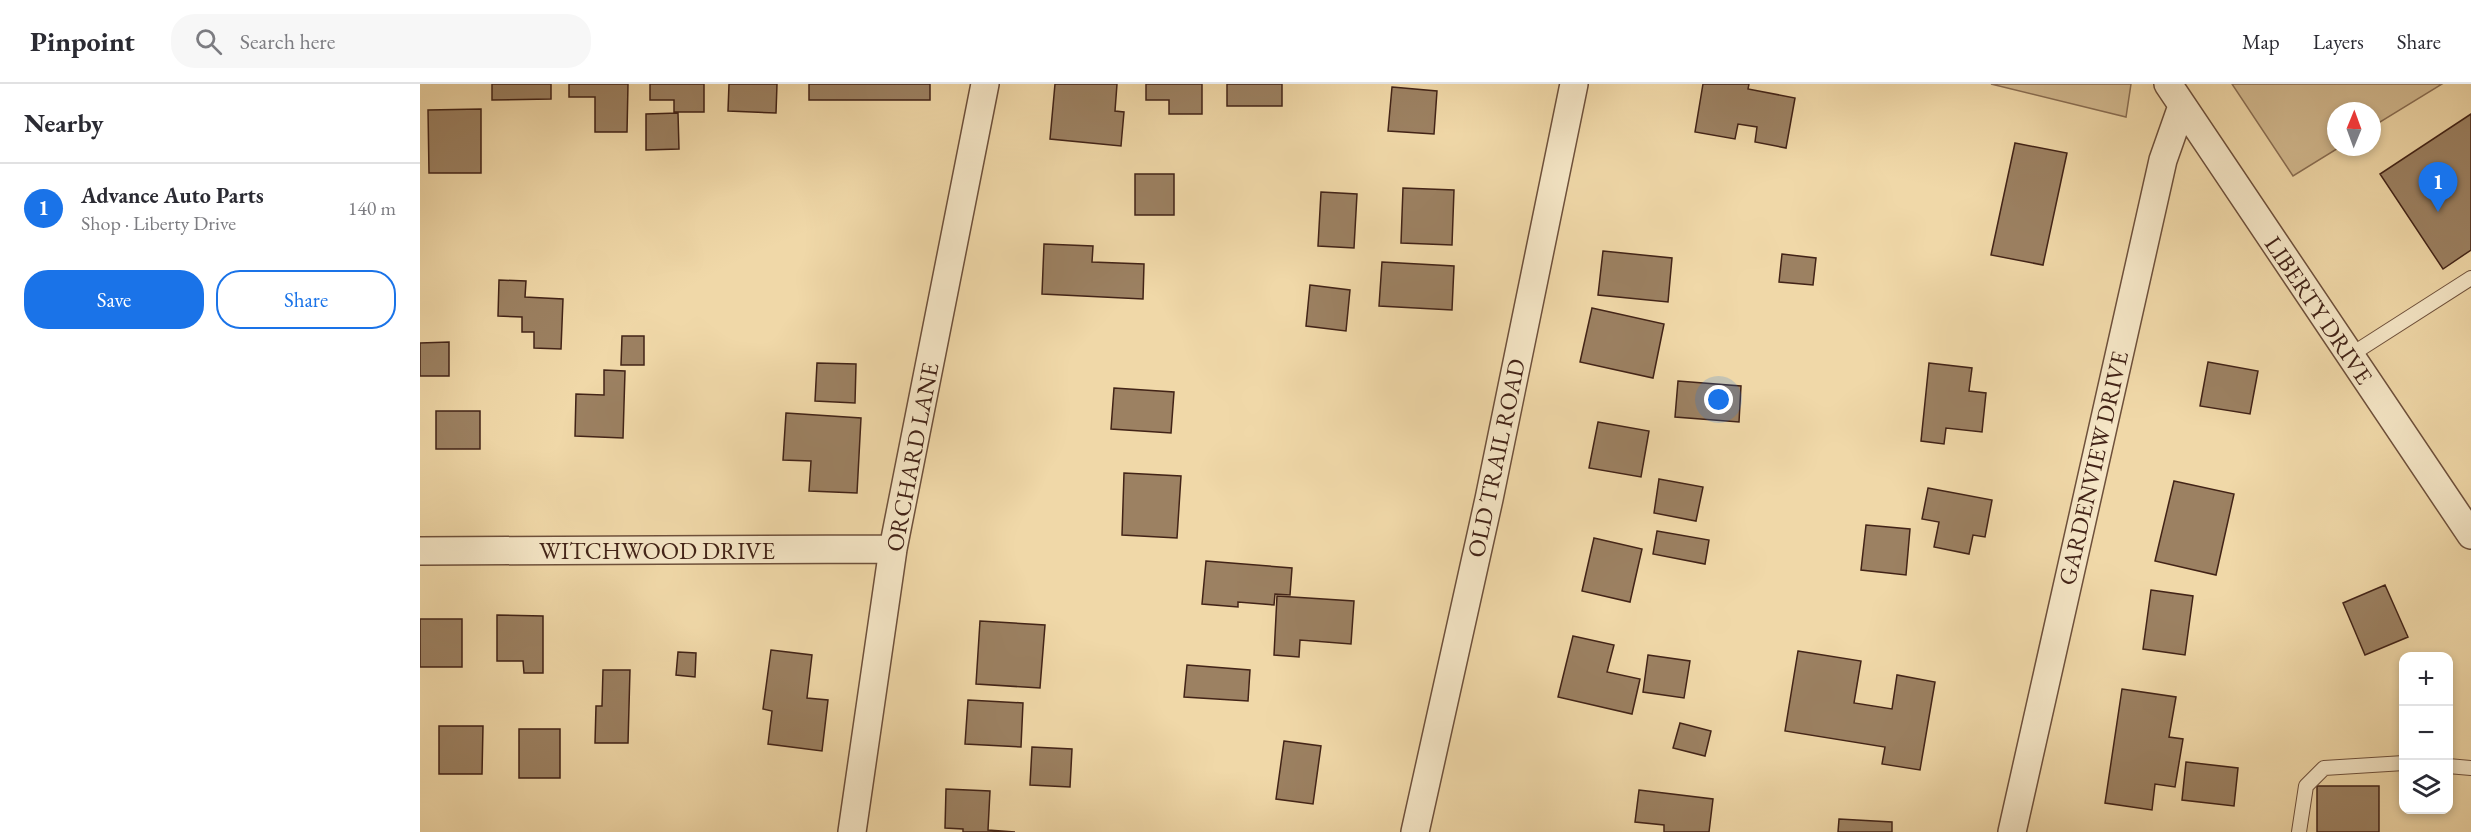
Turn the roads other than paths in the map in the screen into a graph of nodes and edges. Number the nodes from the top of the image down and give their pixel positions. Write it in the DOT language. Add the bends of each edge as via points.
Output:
graph roads {
  1 [pos="985,84"];
  2 [pos="1574,84"];
  3 [pos="2175,95"];
  4 [pos="2471,278"];
  5 [pos="2349,356"];
  6 [pos="2471,536"];
  7 [pos="893,549"];
  8 [pos="420,551"];
  9 [pos="2399,763"];
  10 [pos="2453,766"];
  11 [pos="2471,768"];
  12 [pos="852,832"];
  13 [pos="1415,832"];
  14 [pos="2012,832"];
  15 [pos="2299,832"];
  1 -- 7 [label="street, ORCHARD LANE"];
  2 -- 13 [label="street, OLD TRAIL ROAD" via="1489,499"];
  3 -- 5 [label="street, LIBERTY DRIVE"];
  3 -- 14 [label="street, GARDENVIEW DRIVE"];
  4 -- 5 [label="lane"];
  5 -- 6 [label="street, LIBERTY DRIVE"];
  7 -- 8 [label="street, WITCHWOOD DRIVE"];
  7 -- 12 [label="street, ORCHARD LANE"];
  9 -- 15 [label="lane" via="2324,768 2306,786"];
  10 -- 11 [label="lane"];
}
